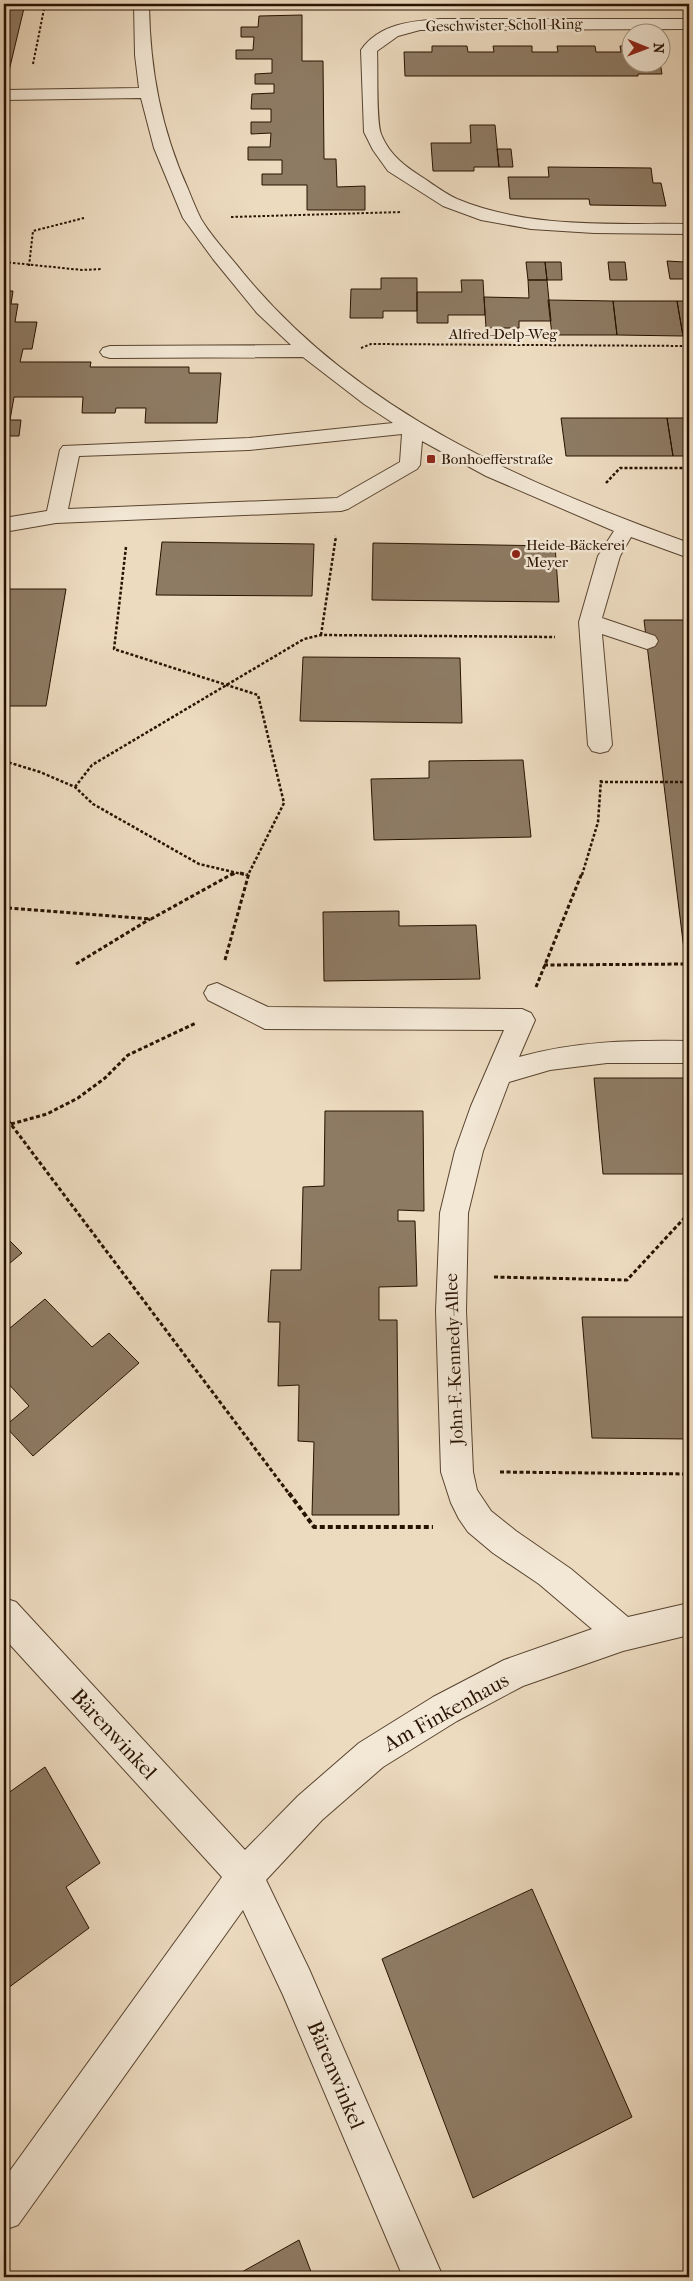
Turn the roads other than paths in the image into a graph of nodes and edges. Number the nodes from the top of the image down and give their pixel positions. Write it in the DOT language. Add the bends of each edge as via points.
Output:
graph roads {
  1 [pos="141,5"];
  2 [pos="689,24"];
  3 [pos="147,93"];
  4 [pos="4,94"];
  5 [pos="689,229"];
  6 [pos="110,352"];
  7 [pos="314,357"];
  8 [pos="414,428"];
  9 [pos="56,516"];
  10 [pos="4,525"];
  11 [pos="626,529"];
  12 [pos="689,551"];
  13 [pos="590,630"];
  14 [pos="647,641"];
  15 [pos="600,745"];
  16 [pos="217,993"];
  17 [pos="689,1052"];
  18 [pos="500,1074"];
  19 [pos="4,1614"];
  20 [pos="689,1619"];
  21 [pos="623,1635"];
  22 [pos="245,1876"];
  23 [pos="4,2211"];
  24 [pos="423,2277"];
  1 -- 3 [label="street" via="140,45"];
  2 -- 5 [label="street, Geschwister-Scholl-Ring" via="412,26 392,31 378,39 369,50 372,132 381,150 394,166 449,202 487,216 531,224"];
  3 -- 4 [label="street"];
  3 -- 7 [label="street" via="170,171 192,218 236,280"];
  6 -- 7 [label="street"];
  7 -- 8 [label="street"];
  8 -- 9 [label="street" via="410,465 341,504"];
  8 -- 9 [label="street" via="249,444 70,450"];
  8 -- 11 [label="street" via="502,474"];
  9 -- 10 [label="street"];
  11 -- 12 [label="street"];
  11 -- 13 [label="street" via="609,556"];
  13 -- 14 [label="street"];
  13 -- 15 [label="street"];
  16 -- 18 [label="street, John-F.-Kennedy-Allee" via="266,1018 522,1020"];
  17 -- 18 [label="street" via="608,1052 550,1060"];
  18 -- 21 [label="street, John-F.-Kennedy-Allee" via="469,1151 454,1213 451,1276 460,1492 467,1508 484,1527 549,1572"];
  19 -- 22 [label="street, Bärenwinkel"];
  20 -- 21 [label="street, Am Finkenhaus"];
  21 -- 22 [label="street, Am Finkenhaus" via="516,1672 445,1709 371,1755 310,1808"];
  22 -- 23 [label="street"];
  22 -- 24 [label="street, Bärenwinkel" via="296,1982"];
}
